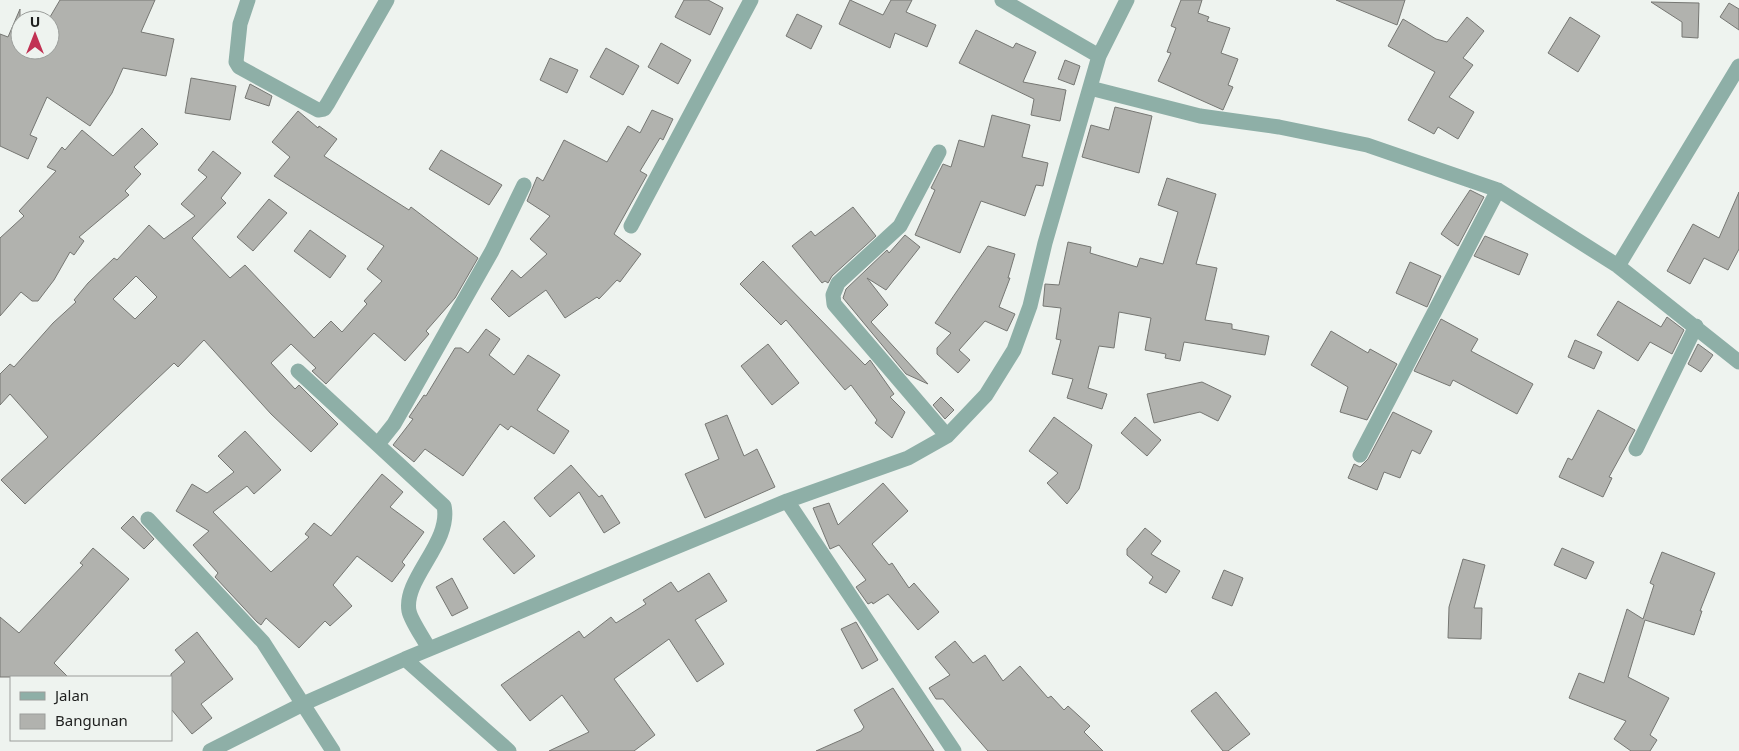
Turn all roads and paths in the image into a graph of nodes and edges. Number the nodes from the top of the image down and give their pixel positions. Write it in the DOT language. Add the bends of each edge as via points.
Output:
graph roads {
  1 [pos="248,0"];
  2 [pos="387,0"];
  3 [pos="751,0"];
  4 [pos="1127,0"];
  5 [pos="1012,3"];
  6 [pos="1099,56"];
  7 [pos="1739,66"];
  8 [pos="1090,88"];
  9 [pos="940,152"];
  10 [pos="524,185"];
  11 [pos="1498,190"];
  12 [pos="631,226"];
  13 [pos="1618,266"];
  14 [pos="1696,326"];
  15 [pos="1739,362"];
  16 [pos="298,371"];
  17 [pos="947,436"];
  18 [pos="378,444"];
  19 [pos="1636,449"];
  20 [pos="1360,455"];
  21 [pos="787,502"];
  22 [pos="148,519"];
  23 [pos="429,649"];
  24 [pos="405,659"];
  25 [pos="305,703"];
  26 [pos="210,751"];
  27 [pos="333,751"];
  28 [pos="509,751"];
  29 [pos="954,751"];
  1 -- 2 [label="street" via="240,24 236,55 239,67 318,110 324,109 328,103"];
  3 -- 12 [label="street"];
  4 -- 6 [label="street"];
  5 -- 6 [label="street"];
  6 -- 8 [label="street"];
  7 -- 13 [label="street"];
  8 -- 11 [label="street" via="1200,116 1279,127 1367,145"];
  8 -- 17 [label="street" via="1030,306 1014,350 986,395"];
  9 -- 17 [label="street" via="900,226 838,282 834,304"];
  10 -- 18 [label="street" via="492,251 394,424"];
  11 -- 13 [label="street"];
  11 -- 20 [label="street"];
  13 -- 14 [label="street"];
  14 -- 15 [label="street"];
  14 -- 19 [label="street"];
  16 -- 18 [label="street"];
  17 -- 21 [label="street" via="908,458"];
  18 -- 23 [label="street" via="444,506 445,525 411,594 410,611"];
  21 -- 23 [label="street"];
  21 -- 29 [label="street"];
  22 -- 25 [label="street" via="263,642"];
  23 -- 24 [label="street"];
  24 -- 25 [label="street"];
  24 -- 28 [label="street"];
  25 -- 26 [label="street"];
  25 -- 27 [label="street"];
}
